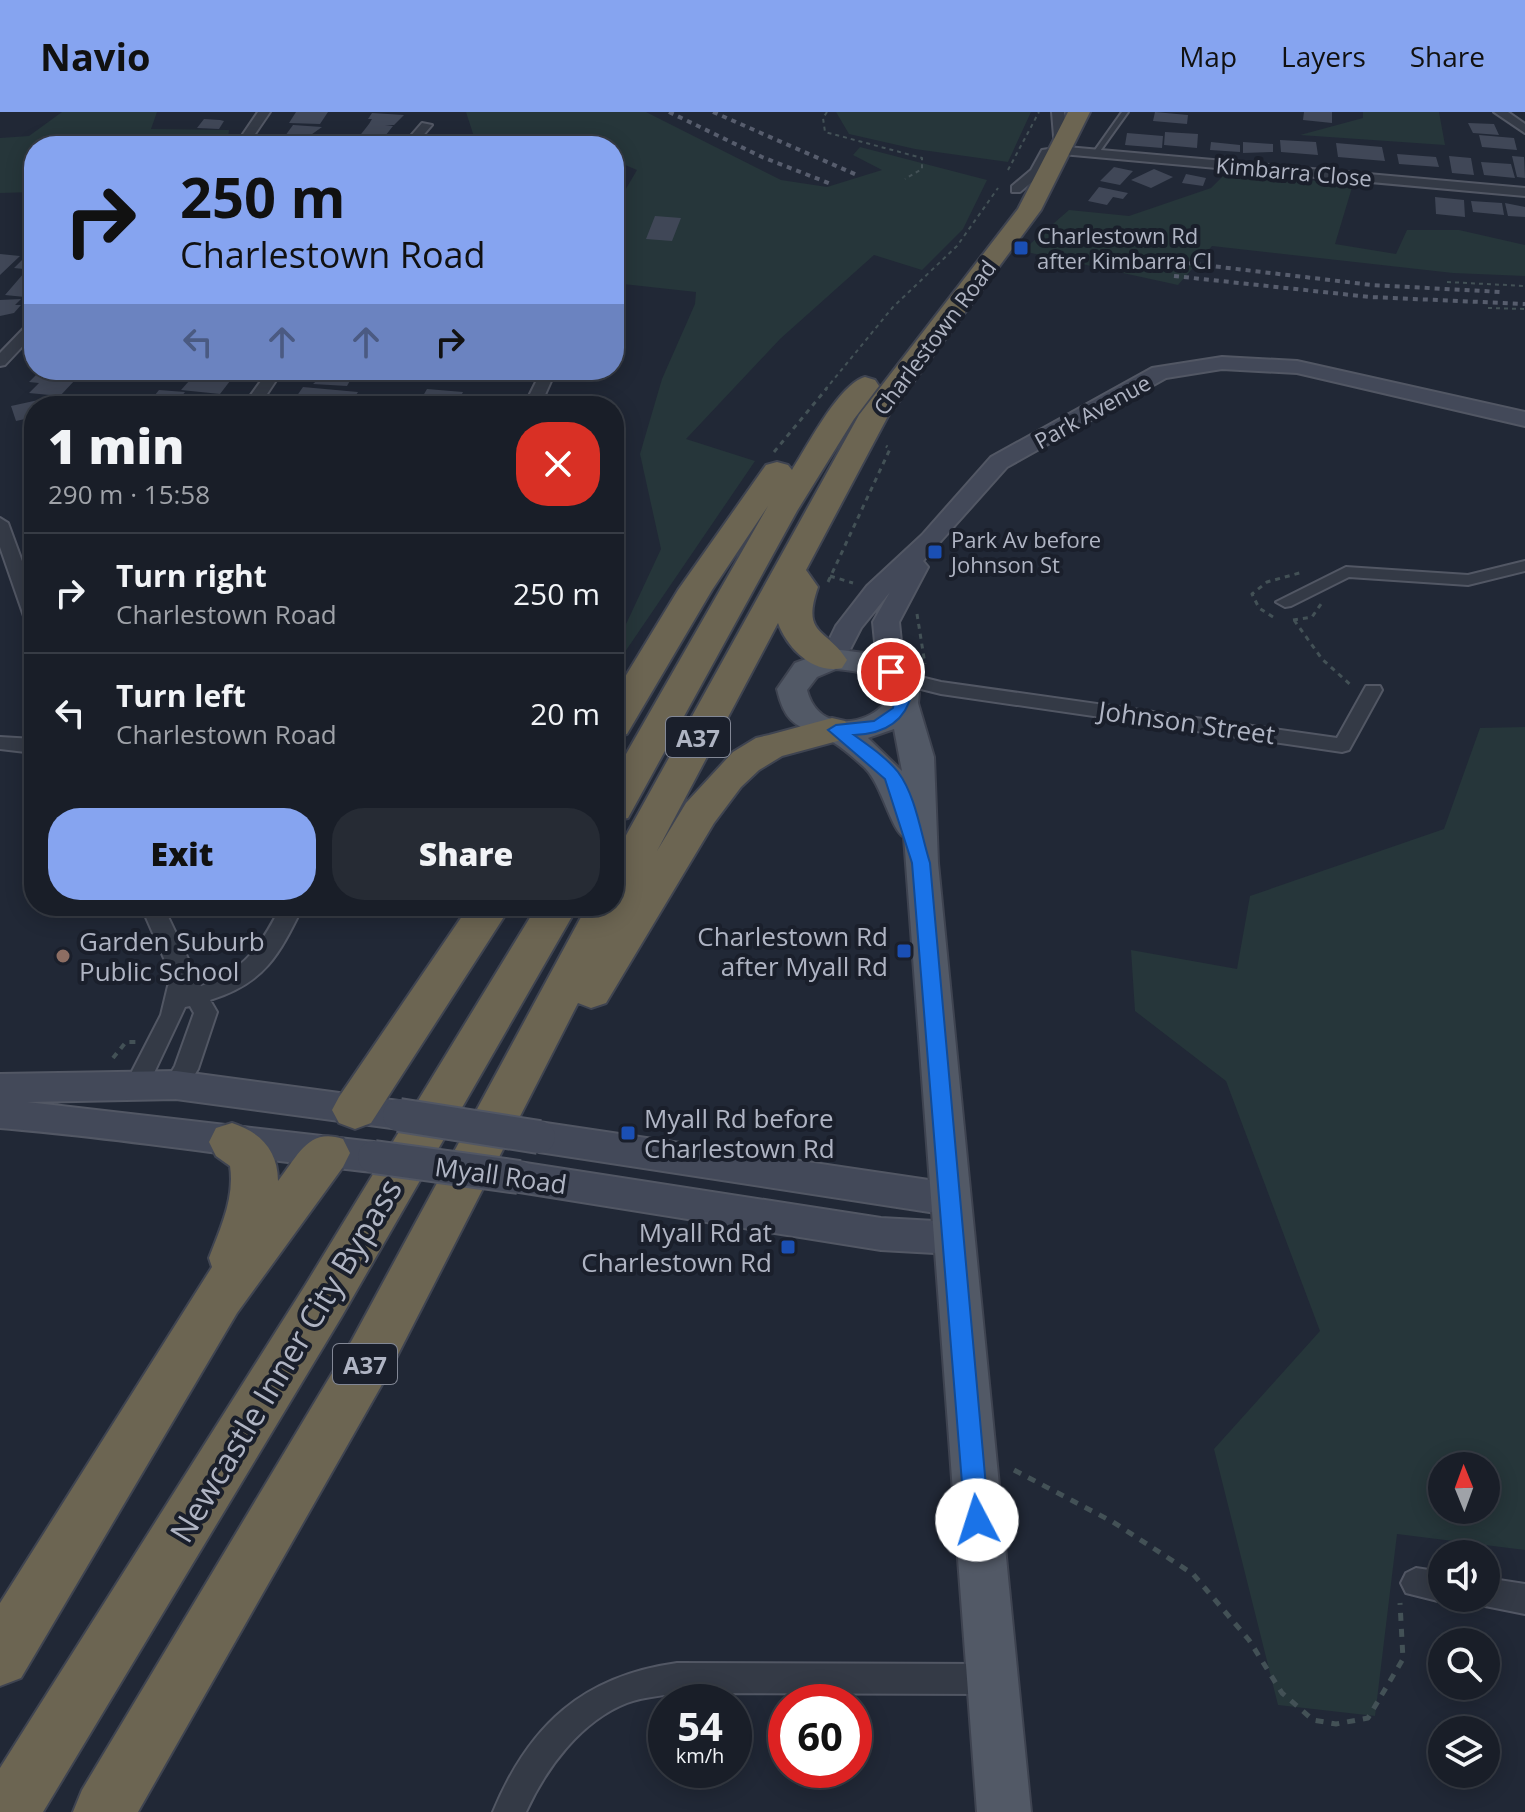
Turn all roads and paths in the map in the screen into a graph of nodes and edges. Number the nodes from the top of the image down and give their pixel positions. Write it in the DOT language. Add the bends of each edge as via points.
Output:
graph roads {
  1 [pos="264,112"];
  2 [pos="827,112"];
  3 [pos="1039,112"];
  4 [pos="1055,112"];
  5 [pos="1079,112"];
  6 [pos="1125,112"];
  7 [pos="1500,112"];
  8 [pos="426,125"];
  9 [pos="1525,129"];
  10 [pos="248,136"];
  11 [pos="417,136"];
  12 [pos="1062,150"];
  13 [pos="1096,153"];
  14 [pos="905,179"];
  15 [pos="1008,181"];
  16 [pos="1525,192"];
  17 [pos="919,280"];
  18 [pos="1447,282"];
  19 [pos="1525,286"];
  20 [pos="1488,308"];
  21 [pos="1525,309"];
  22 [pos="24,337"];
  23 [pos="0,362"];
  24 [pos="842,415"];
  25 [pos="1525,419"];
  26 [pos="890,449"];
  27 [pos="0,523"];
  28 [pos="931,540"];
  29 [pos="24,560"];
  30 [pos="15,564"];
  31 [pos="1525,566"];
  32 [pos="789,570"];
  33 [pos="830,576"];
  34 [pos="857,584"];
  35 [pos="825,589"];
  36 [pos="24,590"];
  37 [pos="1285,602"];
  38 [pos="916,608"];
  39 [pos="706,610"];
  40 [pos="1294,620"];
  41 [pos="832,660"];
  42 [pos="925,665"];
  43 [pos="899,688"];
  44 [pos="1371,692"];
  45 [pos="624,712"];
  46 [pos="834,730"];
  47 [pos="0,743"];
  48 [pos="24,745"];
  49 [pos="624,786"];
  50 [pos="921,863"];
  51 [pos="624,875"];
  52 [pos="156,916"];
  53 [pos="287,916"];
  54 [pos="484,916"];
  55 [pos="552,916"];
  56 [pos="602,916"];
  57 [pos="187,998"];
  58 [pos="137,1085"];
  59 [pos="176,1085"];
  60 [pos="0,1088"];
  61 [pos="355,1110"];
  62 [pos="0,1114"];
  63 [pos="128,1126"];
  64 [pos="232,1142"];
  65 [pos="327,1153"];
  66 [pos="388,1156"];
  67 [pos="951,1219"];
  68 [pos="219,1297"];
  69 [pos="370,1357"];
  70 [pos="1014,1470"];
  71 [pos="1428,1585"];
  72 [pos="1500,1595"];
  73 [pos="1525,1599"];
  74 [pos="0,1657"];
  75 [pos="991,1679"];
  76 [pos="8,1812"];
  77 [pos="104,1812"];
  78 [pos="509,1812"];
  79 [pos="1004,1812"];
  1 -- 10 [label="street"];
  2 -- 14 [label="path" via="825,132 922,158 922,169"];
  3 -- 15 [label="path"];
  4 -- 12 [label="street, Charlestown Road" via="1061,117"];
  4 -- 15 [label="highway, Charlestown Road / A37"];
  5 -- 12 [label="highway, Charlestown Road / A37"];
  6 -- 13 [label="lane"];
  7 -- 9 [label="street"];
  8 -- 11 [label="street"];
  12 -- 13 [label="street, Kimbarra Close"];
  12 -- 15 [label="street, Charlestown Road" via="1046,153 1036,172"];
  12 -- 32 [label="highway, Charlestown Road / A37" via="994,261 874,415"];
  13 -- 16 [label="street, Kimbarra Close"];
  15 -- 17 [label="path" via="957,246"];
  15 -- 24 [label="highway, Charlestown Road / A37" via="982,240"];
  18 -- 19 [label="path"];
  20 -- 21 [label="path"];
  22 -- 23 [label="street"];
  24 -- 39 [label="highway, A37" via="781,511"];
  24 -- 39 [label="highway" via="822,419 781,467"];
  25 -- 28 [label="main road, Park Avenue" via="1297,367 1188,367 1160,373 999,462"];
  26 -- 33 [label="path"];
  27 -- 30 [label="street"];
  28 -- 41 [label="main road, Park Avenue" via="876,591"];
  28 -- 43 [label="main road, Park Avenue" via="886,622 885,639"];
  29 -- 30 [label="street"];
  30 -- 36 [label="street"];
  31 -- 37 [label="street" via="1468,580 1346,572"];
  32 -- 41 [label="highway" via="801,587 792,612 795,625"];
  32 -- 51 [label="highway, A37"];
  33 -- 34 [label="path"];
  33 -- 35 [label="path"];
  38 -- 42 [label="path"];
  39 -- 45 [label="highway"];
  39 -- 49 [label="highway, A37"];
  40 -- 44 [label="path" via="1347,685"];
  41 -- 43 [label="main road" via="861,660"];
  41 -- 46 [label="main road" via="800,675 792,689 802,714"];
  43 -- 44 [label="street, Johnson Street" via="969,692 1342,745"];
  43 -- 46 [label="main road" via="896,714 880,725"];
  43 -- 50 [label="main road" via="919,768"];
  46 -- 50 [label="main road" via="892,776"];
  46 -- 69 [label="highway" via="759,752 708,800"];
  47 -- 48 [label="street"];
  50 -- 67 [label="main road"];
  52 -- 57 [label="street"];
  53 -- 57 [label="street" via="257,968"];
  54 -- 61 [label="highway"];
  55 -- 76 [label="highway, Newcastle Inner City Bypass / A37" via="324,1300"];
  56 -- 69 [label="highway, A37"];
  57 -- 58 [label="street"];
  57 -- 59 [label="street" via="205,1006 206,1017"];
  58 -- 59 [label="main road, Myall Road"];
  58 -- 60 [label="main road, Myall Road"];
  58 -- 63 [label="main road"];
  59 -- 61 [label="main road, Myall Road"];
  59 -- 63 [label="main road"];
  61 -- 65 [label="main road"];
  61 -- 66 [label="main road" via="368,1135"];
  61 -- 67 [label="main road, Myall Road, bridge" via="539,1137"];
  62 -- 63 [label="main road, Myall Road"];
  63 -- 64 [label="main road, Myall Road"];
  64 -- 65 [label="main road, Myall Road"];
  64 -- 68 [label="highway" via="252,1162 252,1205"];
  65 -- 66 [label="main road, Myall Road"];
  65 -- 68 [label="highway"];
  66 -- 67 [label="main road, Myall Road, bridge" via="881,1234"];
  67 -- 75 [label="main road"];
  68 -- 74 [label="highway"];
  69 -- 77 [label="highway, A37"];
  70 -- 71 [label="path" via="1113,1522 1193,1574 1249,1640 1282,1693 1313,1720 1336,1724 1368,1718 1403,1659 1399,1584"];
  72 -- 73 [label="street"];
  75 -- 78 [label="street" via="677,1678 642,1683 594,1703 566,1727 542,1755"];
  75 -- 79 [label="main road"];
}
